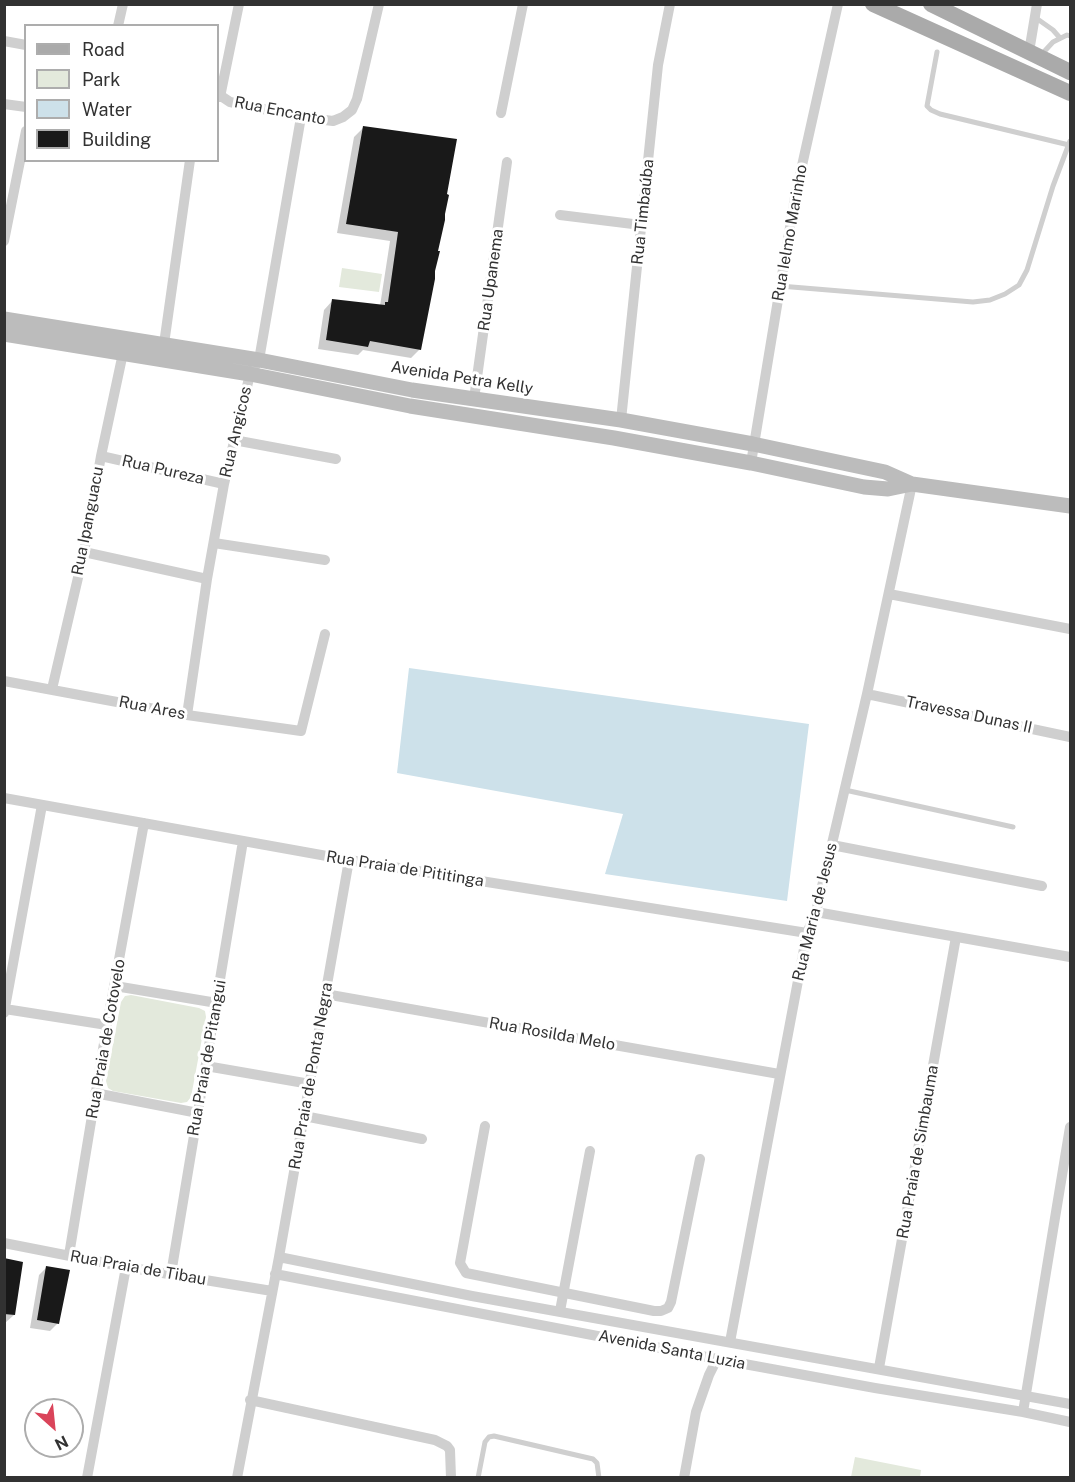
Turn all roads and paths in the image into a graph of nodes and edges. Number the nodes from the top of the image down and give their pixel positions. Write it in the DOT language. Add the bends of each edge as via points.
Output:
graph roads {
  1 [pos="123,4"];
  2 [pos="239,4"];
  3 [pos="379,4"];
  4 [pos="523,4"];
  5 [pos="670,4"];
  6 [pos="838,4"];
  7 [pos="873,4"];
  8 [pos="931,4"];
  9 [pos="1037,4"];
  10 [pos="1035,18"];
  11 [pos="118,24"];
  12 [pos="1071,36"];
  13 [pos="1060,38"];
  14 [pos="4,41"];
  15 [pos="24,45"];
  16 [pos="937,52"];
  17 [pos="1034,55"];
  18 [pos="1071,72"];
  19 [pos="1071,93"];
  20 [pos="219,95"];
  21 [pos="4,104"];
  22 [pos="24,107"];
  23 [pos="501,113"];
  24 [pos="301,117"];
  25 [pos="24,139"];
  26 [pos="1070,143"];
  27 [pos="190,162"];
  28 [pos="507,162"];
  29 [pos="7,211"];
  30 [pos="560,215"];
  31 [pos="641,225"];
  32 [pos="4,241"];
  33 [pos="780,286"];
  34 [pos="4,319"];
  35 [pos="4,334"];
  36 [pos="164,344"];
  37 [pos="123,353"];
  38 [pos="259,360"];
  39 [pos="250,374"];
  40 [pos="474,399"];
  41 [pos="621,420"];
  42 [pos="234,440"];
  43 [pos="753,444"];
  44 [pos="101,456"];
  45 [pos="336,459"];
  46 [pos="751,463"];
  47 [pos="224,484"];
  48 [pos="912,484"];
  49 [pos="1071,506"];
  50 [pos="214,543"];
  51 [pos="84,552"];
  52 [pos="325,560"];
  53 [pos="207,579"];
  54 [pos="889,594"];
  55 [pos="1071,629"];
  56 [pos="325,634"];
  57 [pos="4,681"];
  58 [pos="52,689"];
  59 [pos="867,694"];
  60 [pos="187,715"];
  61 [pos="1071,737"];
  62 [pos="845,790"];
  63 [pos="4,798"];
  64 [pos="42,805"];
  65 [pos="144,823"];
  66 [pos="1013,828"];
  67 [pos="243,841"];
  68 [pos="832,845"];
  69 [pos="349,860"];
  70 [pos="1042,886"];
  71 [pos="816,912"];
  72 [pos="807,933"];
  73 [pos="956,937"];
  74 [pos="1071,957"];
  75 [pos="115,986"];
  76 [pos="326,994"];
  77 [pos="217,1003"];
  78 [pos="5,1011"];
  79 [pos="107,1025"];
  80 [pos="206,1066"];
  81 [pos="779,1074"];
  82 [pos="310,1084"];
  83 [pos="95,1093"];
  84 [pos="198,1113"];
  85 [pos="304,1116"];
  86 [pos="485,1126"];
  87 [pos="1071,1127"];
  88 [pos="423,1139"];
  89 [pos="590,1151"];
  90 [pos="700,1159"];
  91 [pos="4,1243"];
  92 [pos="69,1255"];
  93 [pos="279,1257"];
  94 [pos="126,1267"];
  95 [pos="171,1274"];
  96 [pos="275,1274"];
  97 [pos="272,1290"];
  98 [pos="563,1294"];
  99 [pos="560,1311"];
  100 [pos="730,1342"];
  101 [pos="717,1359"];
  102 [pos="879,1368"];
  103 [pos="1026,1395"];
  104 [pos="250,1400"];
  105 [pos="1071,1404"];
  106 [pos="1023,1412"];
  107 [pos="1071,1422"];
  108 [pos="87,1478"];
  109 [pos="237,1478"];
  110 [pos="451,1478"];
  111 [pos="478,1478"];
  112 [pos="599,1478"];
  113 [pos="684,1478"];
  1 -- 11 [label="street"];
  2 -- 20 [label="street"];
  3 -- 24 [label="street, Rua Encanto" via="352,110 333,121"];
  4 -- 23 [label="street"];
  5 -- 31 [label="street, Rua Timbaúba" via="658,65"];
  6 -- 33 [label="street, Rua Ielmo Marinho" via="795,197"];
  7 -- 19 [label="main road"];
  8 -- 17 [label="main road"];
  9 -- 10 [label="street"];
  10 -- 13 [label="lane"];
  10 -- 17 [label="street"];
  12 -- 13 [label="lane"];
  13 -- 17 [label="lane"];
  14 -- 15 [label="street"];
  16 -- 26 [label="lane" via="927,106 931,110"];
  17 -- 18 [label="main road"];
  20 -- 24 [label="street, Rua Encanto" via="230,102"];
  21 -- 22 [label="street"];
  24 -- 38 [label="street, Rua Angicos"];
  25 -- 29 [label="street"];
  26 -- 33 [label="lane" via="1027,270 1019,285 1005,294 973,302"];
  27 -- 36 [label="street"];
  28 -- 40 [label="street, Rua Upanema"];
  29 -- 32 [label="street"];
  30 -- 31 [label="street"];
  31 -- 41 [label="street, Rua Timbaúba"];
  33 -- 43 [label="street, Rua Ielmo Marinho"];
  34 -- 36 [label="street, Avenida Petra Kelly"];
  35 -- 37 [label="street, Avenida Petra Kelly"];
  36 -- 38 [label="street, Avenida Petra Kelly"];
  37 -- 39 [label="street, Avenida Petra Kelly"];
  37 -- 44 [label="street, Rua Ipanguacu"];
  38 -- 39 [label="street, Rua Angicos"];
  38 -- 40 [label="street, Avenida Petra Kelly"];
  39 -- 42 [label="street, Rua Angicos"];
  39 -- 46 [label="street, Avenida Petra Kelly" via="410,406"];
  40 -- 41 [label="street, Avenida Petra Kelly"];
  41 -- 43 [label="street, Avenida Petra Kelly"];
  42 -- 45 [label="street"];
  42 -- 47 [label="street, Rua Angicos"];
  43 -- 46 [label="street, Rua Ielmo Marinho"];
  43 -- 48 [label="street, Avenida Petra Kelly" via="885,472"];
  44 -- 47 [label="street, Rua Pureza"];
  44 -- 51 [label="street, Rua Ipanguacu"];
  46 -- 48 [label="street, Avenida Petra Kelly" via="864,487 888,489"];
  47 -- 50 [label="street, Rua Angicos"];
  48 -- 49 [label="street, Avenida Petra Kelly"];
  48 -- 54 [label="street, Rua Maria de Jesus"];
  50 -- 52 [label="street"];
  50 -- 53 [label="street, Rua Angicos"];
  51 -- 53 [label="street"];
  51 -- 58 [label="street, Rua Ipanguacu"];
  53 -- 60 [label="street, Rua Angicos"];
  54 -- 55 [label="street"];
  54 -- 59 [label="street, Rua Maria de Jesus"];
  56 -- 60 [label="street, Rua Ares" via="301,731"];
  57 -- 58 [label="street, Rua Ares"];
  58 -- 60 [label="street, Rua Ares"];
  59 -- 61 [label="street, Travessa Dunas II"];
  59 -- 62 [label="street, Rua Maria de Jesus"];
  62 -- 66 [label="lane"];
  62 -- 68 [label="street, Rua Maria de Jesus"];
  63 -- 64 [label="street, Rua Praia de Pititinga"];
  64 -- 65 [label="street, Rua Praia de Pititinga"];
  64 -- 78 [label="street"];
  65 -- 67 [label="street, Rua Praia de Pititinga"];
  65 -- 75 [label="street, Rua Praia de Cotovelo"];
  67 -- 69 [label="street, Rua Praia de Pititinga"];
  67 -- 77 [label="street, Rua Praia de Pitangui"];
  68 -- 70 [label="street"];
  68 -- 71 [label="street, Rua Maria de Jesus"];
  69 -- 72 [label="street, Rua Praia de Pititinga"];
  69 -- 76 [label="street, Rua Praia de Ponta Negra"];
  71 -- 72 [label="street, Rua Maria de Jesus"];
  71 -- 73 [label="street"];
  72 -- 81 [label="street, Rua Maria de Jesus"];
  73 -- 74 [label="street"];
  73 -- 102 [label="street, Rua Praia de Simbauma"];
  75 -- 77 [label="street"];
  75 -- 79 [label="street, Rua Praia de Cotovelo"];
  76 -- 81 [label="street, Rua Rosilda Melo"];
  76 -- 82 [label="street, Rua Praia de Ponta Negra"];
  77 -- 80 [label="street, Rua Praia de Pitangui"];
  78 -- 79 [label="street"];
  79 -- 83 [label="street, Rua Praia de Cotovelo"];
  80 -- 82 [label="street"];
  80 -- 84 [label="street, Rua Praia de Pitangui"];
  81 -- 100 [label="street, Rua Maria de Jesus"];
  82 -- 85 [label="street, Rua Praia de Ponta Negra"];
  83 -- 84 [label="street"];
  83 -- 92 [label="street, Rua Praia de Cotovelo"];
  84 -- 95 [label="street, Rua Praia de Pitangui"];
  85 -- 88 [label="street"];
  85 -- 93 [label="street, Rua Praia de Ponta Negra"];
  86 -- 98 [label="street" via="462,1269 470,1275"];
  87 -- 103 [label="street"];
  89 -- 98 [label="street"];
  90 -- 98 [label="street" via="668,1308 654,1311"];
  91 -- 92 [label="street, Rua Praia de Tibau"];
  92 -- 94 [label="street, Rua Praia de Tibau"];
  93 -- 96 [label="street, Rua Praia de Ponta Negra"];
  93 -- 99 [label="street, Avenida Santa Luzia"];
  94 -- 95 [label="street, Rua Praia de Tibau"];
  94 -- 108 [label="street"];
  95 -- 97 [label="street, Rua Praia de Tibau"];
  96 -- 97 [label="street, Rua Praia de Ponta Negra"];
  96 -- 101 [label="street, Avenida Santa Luzia"];
  97 -- 104 [label="street, Rua Praia de Ponta Negra"];
  98 -- 99 [label="street"];
  99 -- 100 [label="street, Avenida Santa Luzia"];
  100 -- 102 [label="street, Avenida Santa Luzia"];
  101 -- 106 [label="street, Avenida Santa Luzia"];
  101 -- 113 [label="street" via="696,1412"];
  102 -- 103 [label="street, Avenida Santa Luzia"];
  103 -- 105 [label="street, Avenida Santa Luzia"];
  103 -- 106 [label="street"];
  104 -- 109 [label="street, Rua Praia de Ponta Negra"];
  104 -- 110 [label="street" via="435,1440 450,1450"];
  106 -- 107 [label="street, Avenida Santa Luzia"];
  111 -- 112 [label="lane" via="485,1442 494,1436 593,1459"];
}
